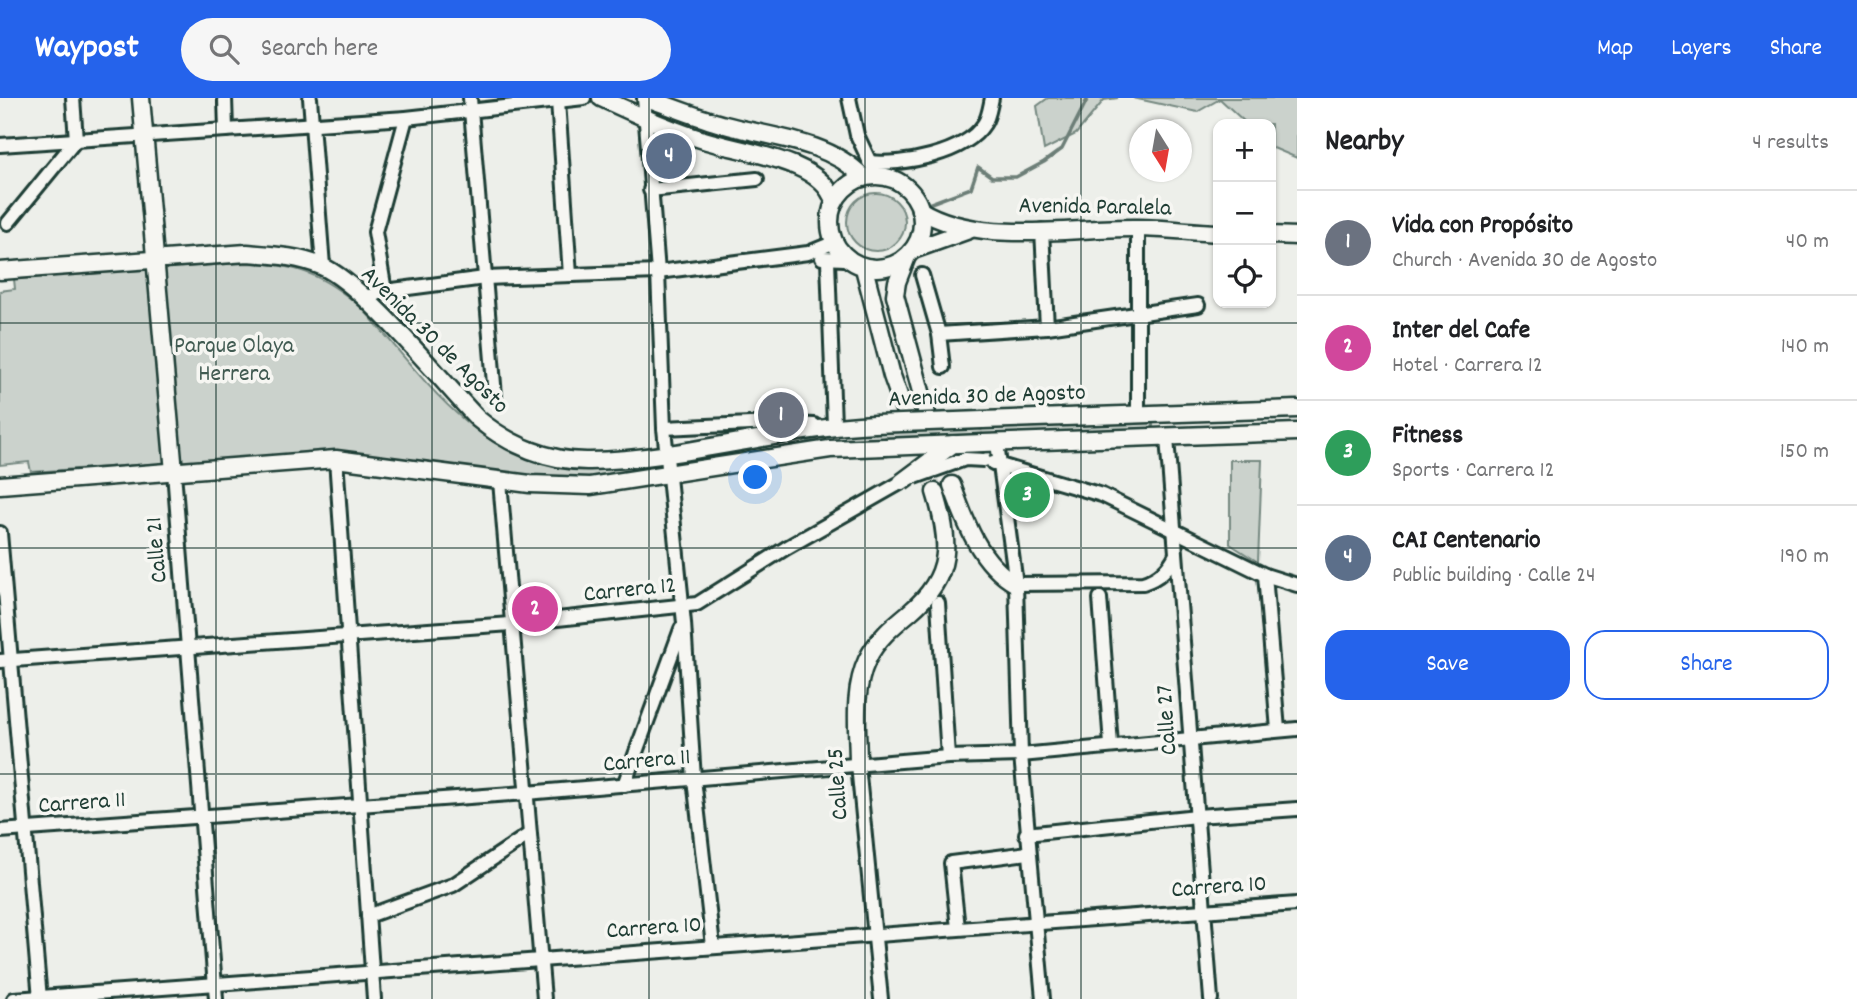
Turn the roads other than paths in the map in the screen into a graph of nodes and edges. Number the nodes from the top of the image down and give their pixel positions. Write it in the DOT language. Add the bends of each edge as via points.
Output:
graph roads {
  1 [pos="73,98"];
  2 [pos="141,98"];
  3 [pos="225,98"];
  4 [pos="310,98"];
  5 [pos="584,98"];
  6 [pos="601,98"];
  7 [pos="645,98"];
  8 [pos="849,98"];
  9 [pos="992,98"];
  10 [pos="558,101"];
  11 [pos="471,105"];
  12 [pos="406,118"];
  13 [pos="646,120"];
  14 [pos="310,124"];
  15 [pos="226,130"];
  16 [pos="144,136"];
  17 [pos="76,140"];
  18 [pos="0,145"];
  19 [pos="869,171"];
  20 [pos="757,179"];
  21 [pos="650,190"];
  22 [pos="834,202"];
  23 [pos="920,210"];
  24 [pos="8,223"];
  25 [pos="1138,228"];
  26 [pos="972,230"];
  27 [pos="1042,230"];
  28 [pos="1213,233"];
  29 [pos="1276,235"];
  30 [pos="1297,236"];
  31 [pos="835,242"];
  32 [pos="808,253"];
  33 [pos="909,254"];
  34 [pos="155,259"];
  35 [pos="845,259"];
  36 [pos="828,261"];
  37 [pos="323,266"];
  38 [pos="864,268"];
  39 [pos="0,271"];
  40 [pos="658,272"];
  41 [pos="570,275"];
  42 [pos="922,275"];
  43 [pos="485,278"];
  44 [pos="385,291"];
  45 [pos="364,298"];
  46 [pos="1198,306"];
  47 [pos="1138,316"];
  48 [pos="1047,327"];
  49 [pos="939,334"];
  50 [pos="943,367"];
  51 [pos="495,396"];
  52 [pos="1297,409"];
  53 [pos="927,414"];
  54 [pos="1139,414"];
  55 [pos="906,415"];
  56 [pos="831,426"];
  57 [pos="664,428"];
  58 [pos="1297,432"];
  59 [pos="1167,438"];
  60 [pos="990,443"];
  61 [pos="953,444"];
  62 [pos="666,452"];
  63 [pos="336,459"];
  64 [pos="998,464"];
  65 [pos="174,472"];
  66 [pos="668,474"];
  67 [pos="500,481"];
  68 [pos="902,482"];
  69 [pos="0,485"];
  70 [pos="952,485"];
  71 [pos="935,492"];
  72 [pos="1174,528"];
  73 [pos="0,533"];
  74 [pos="1176,554"];
  75 [pos="1265,575"];
  76 [pos="1016,584"];
  77 [pos="1297,585"];
  78 [pos="934,597"];
  79 [pos="1100,598"];
  80 [pos="682,607"];
  81 [pos="684,622"];
  82 [pos="511,624"];
  83 [pos="348,635"];
  84 [pos="189,647"];
  85 [pos="6,661"];
  86 [pos="1297,729"];
  87 [pos="1278,730"];
  88 [pos="1191,738"];
  89 [pos="1111,745"];
  90 [pos="1021,755"];
  91 [pos="948,757"];
  92 [pos="859,765"];
  93 [pos="694,779"];
  94 [pos="624,785"];
  95 [pos="526,793"];
  96 [pos="360,804"];
  97 [pos="1297,809"];
  98 [pos="202,816"];
  99 [pos="1197,816"];
  100 [pos="27,829"];
  101 [pos="0,831"];
  102 [pos="1026,834"];
  103 [pos="528,835"];
  104 [pos="1028,853"];
  105 [pos="1297,904"];
  106 [pos="1205,910"];
  107 [pos="368,916"];
  108 [pos="1036,923"];
  109 [pos="958,928"];
  110 [pos="877,936"];
  111 [pos="713,946"];
  112 [pos="540,959"];
  113 [pos="372,971"];
  114 [pos="215,982"];
  115 [pos="40,998"];
  116 [pos="14,999"];
  117 [pos="216,999"];
  118 [pos="374,999"];
  119 [pos="544,999"];
  120 [pos="881,999"];
  121 [pos="1043,999"];
  122 [pos="1211,999"];
  1 -- 17 [label="street"];
  2 -- 16 [label="main road, Calle 21"];
  3 -- 15 [label="street"];
  4 -- 14 [label="street"];
  5 -- 10 [label="street"];
  6 -- 13 [label="main road"];
  7 -- 13 [label="street"];
  7 -- 19 [label="main road" via="827,153"];
  8 -- 19 [label="street"];
  9 -- 19 [label="street" via="985,124 952,149"];
  10 -- 11 [label="street"];
  10 -- 41 [label="street"];
  11 -- 12 [label="street"];
  11 -- 43 [label="street"];
  12 -- 14 [label="street"];
  12 -- 44 [label="street" via="375,232"];
  13 -- 21 [label="street"];
  13 -- 22 [label="main road" via="797,167 826,186"];
  14 -- 15 [label="street"];
  14 -- 37 [label="street"];
  15 -- 16 [label="street"];
  16 -- 17 [label="street"];
  16 -- 34 [label="main road, Calle 21"];
  17 -- 18 [label="street"];
  17 -- 24 [label="street"];
  19 -- 22 [label="main road" via="846,186"];
  19 -- 23 [label="main road" via="905,186"];
  20 -- 21 [label="street"];
  21 -- 40 [label="street"];
  22 -- 31 [label="main road"];
  23 -- 26 [label="main road, Avenida Paralela" via="940,222"];
  23 -- 33 [label="main road" via="919,231"];
  25 -- 27 [label="main road, Avenida Paralela"];
  25 -- 28 [label="main road, Avenida Paralela"];
  25 -- 47 [label="street"];
  26 -- 27 [label="main road, Avenida Paralela"];
  26 -- 33 [label="main road, Avenida Paralela"];
  27 -- 48 [label="street"];
  29 -- 30 [label="main road"];
  31 -- 32 [label="street"];
  31 -- 35 [label="main road"];
  32 -- 36 [label="street"];
  32 -- 40 [label="street"];
  33 -- 38 [label="main road" via="887,268"];
  33 -- 53 [label="main road" via="895,295"];
  34 -- 37 [label="main road, Avenida 30 de Agosto" via="247,253"];
  34 -- 39 [label="main road, Avenida 30 de Agosto"];
  34 -- 65 [label="main road, Calle 21"];
  35 -- 36 [label="street"];
  35 -- 38 [label="main road"];
  36 -- 56 [label="street"];
  37 -- 45 [label="main road, Avenida 30 de Agosto"];
  38 -- 55 [label="main road"];
  40 -- 41 [label="street"];
  40 -- 57 [label="street"];
  41 -- 43 [label="street"];
  42 -- 49 [label="street"];
  43 -- 44 [label="street"];
  43 -- 51 [label="street"];
  44 -- 45 [label="street"];
  45 -- 62 [label="main road, Avenida 30 de Agosto" via="478,419 507,440 539,453 589,461"];
  46 -- 47 [label="street"];
  47 -- 48 [label="street"];
  47 -- 54 [label="street"];
  48 -- 49 [label="street"];
  49 -- 50 [label="street"];
  52 -- 54 [label="main road, Avenida 30 de Agosto"];
  54 -- 56 [label="main road, Avenida 30 de Agosto, bridge"];
  56 -- 57 [label="street" via="772,422"];
  56 -- 62 [label="main road, Avenida 30 de Agosto"];
  57 -- 62 [label="street"];
  58 -- 59 [label="main road, Avenida 30 de Agosto"];
  59 -- 60 [label="main road, Avenida 30 de Agosto"];
  59 -- 72 [label="street, Calle 27"];
  60 -- 61 [label="main road, Avenida 30 de Agosto, bridge"];
  60 -- 64 [label="street"];
  61 -- 66 [label="main road, Avenida 30 de Agosto, bridge" via="830,449"];
  61 -- 68 [label="main road, bridge"];
  62 -- 66 [label="street"];
  63 -- 65 [label="main road, Avenida 30 de Agosto"];
  63 -- 67 [label="main road, Avenida 30 de Agosto"];
  63 -- 83 [label="street"];
  64 -- 68 [label="street, Carrera 12, bridge" via="965,459"];
  64 -- 72 [label="street, Carrera 12" via="1102,495"];
  64 -- 76 [label="street"];
  65 -- 69 [label="main road, Avenida 30 de Agosto"];
  65 -- 84 [label="street, Calle 21"];
  66 -- 67 [label="main road, Avenida 30 de Agosto" via="590,486"];
  66 -- 80 [label="street"];
  67 -- 82 [label="street"];
  68 -- 80 [label="street, Carrera 12" via="697,604"];
  70 -- 76 [label="main road" via="972,538 1004,577"];
  71 -- 78 [label="main road" via="947,541"];
  72 -- 74 [label="street, Calle 27"];
  72 -- 75 [label="street, Carrera 12"];
  73 -- 85 [label="street"];
  74 -- 76 [label="street" via="1171,566 1143,583"];
  74 -- 88 [label="street, Calle 27"];
  75 -- 77 [label="street, Carrera 12"];
  75 -- 87 [label="street"];
  76 -- 90 [label="street"];
  78 -- 91 [label="street"];
  78 -- 92 [label="main road, Calle 25" via="887,631 868,656 858,699"];
  79 -- 89 [label="street"];
  80 -- 81 [label="street"];
  80 -- 82 [label="street, Carrera 12"];
  81 -- 93 [label="street"];
  81 -- 94 [label="street"];
  82 -- 83 [label="street, Carrera 12"];
  82 -- 95 [label="street"];
  83 -- 84 [label="street, Carrera 12"];
  83 -- 96 [label="street"];
  84 -- 85 [label="street, Carrera 12"];
  84 -- 98 [label="street, Calle 21"];
  85 -- 100 [label="street"];
  86 -- 87 [label="street, Carrera 11"];
  87 -- 88 [label="street, Carrera 11"];
  88 -- 89 [label="street, Carrera 11"];
  88 -- 99 [label="street, Calle 27"];
  89 -- 90 [label="street, Carrera 11"];
  90 -- 91 [label="street, Carrera 11"];
  90 -- 102 [label="street"];
  91 -- 92 [label="street, Carrera 11"];
  92 -- 93 [label="street, Carrera 11"];
  92 -- 110 [label="street, Calle 25"];
  93 -- 94 [label="street, Carrera 11"];
  93 -- 111 [label="street"];
  94 -- 95 [label="street, Carrera 11"];
  95 -- 96 [label="street, Carrera 11"];
  95 -- 103 [label="street"];
  96 -- 98 [label="street, Carrera 11"];
  96 -- 107 [label="street"];
  97 -- 99 [label="street"];
  98 -- 100 [label="street, Carrera 11"];
  98 -- 114 [label="street, Calle 21"];
  99 -- 102 [label="street"];
  99 -- 106 [label="street, Calle 27"];
  100 -- 101 [label="street, Carrera 11"];
  100 -- 115 [label="street"];
  102 -- 104 [label="street"];
  103 -- 107 [label="street" via="453,885"];
  103 -- 112 [label="street"];
  104 -- 108 [label="street"];
  104 -- 109 [label="street" via="951,863"];
  105 -- 106 [label="street, Carrera 10"];
  106 -- 108 [label="street, Carrera 10"];
  106 -- 122 [label="street, Calle 27"];
  107 -- 113 [label="street"];
  108 -- 109 [label="street, Carrera 10"];
  108 -- 121 [label="street"];
  109 -- 110 [label="street, Carrera 10"];
  110 -- 111 [label="street, Carrera 10"];
  110 -- 120 [label="street, Calle 25"];
  111 -- 112 [label="street, Carrera 10"];
  112 -- 113 [label="street, Carrera 10"];
  112 -- 119 [label="street"];
  113 -- 114 [label="street, Carrera 10"];
  113 -- 118 [label="street"];
  114 -- 115 [label="street, Carrera 10"];
  114 -- 117 [label="street, Calle 21"];
  115 -- 116 [label="street, Carrera 10"];
}
